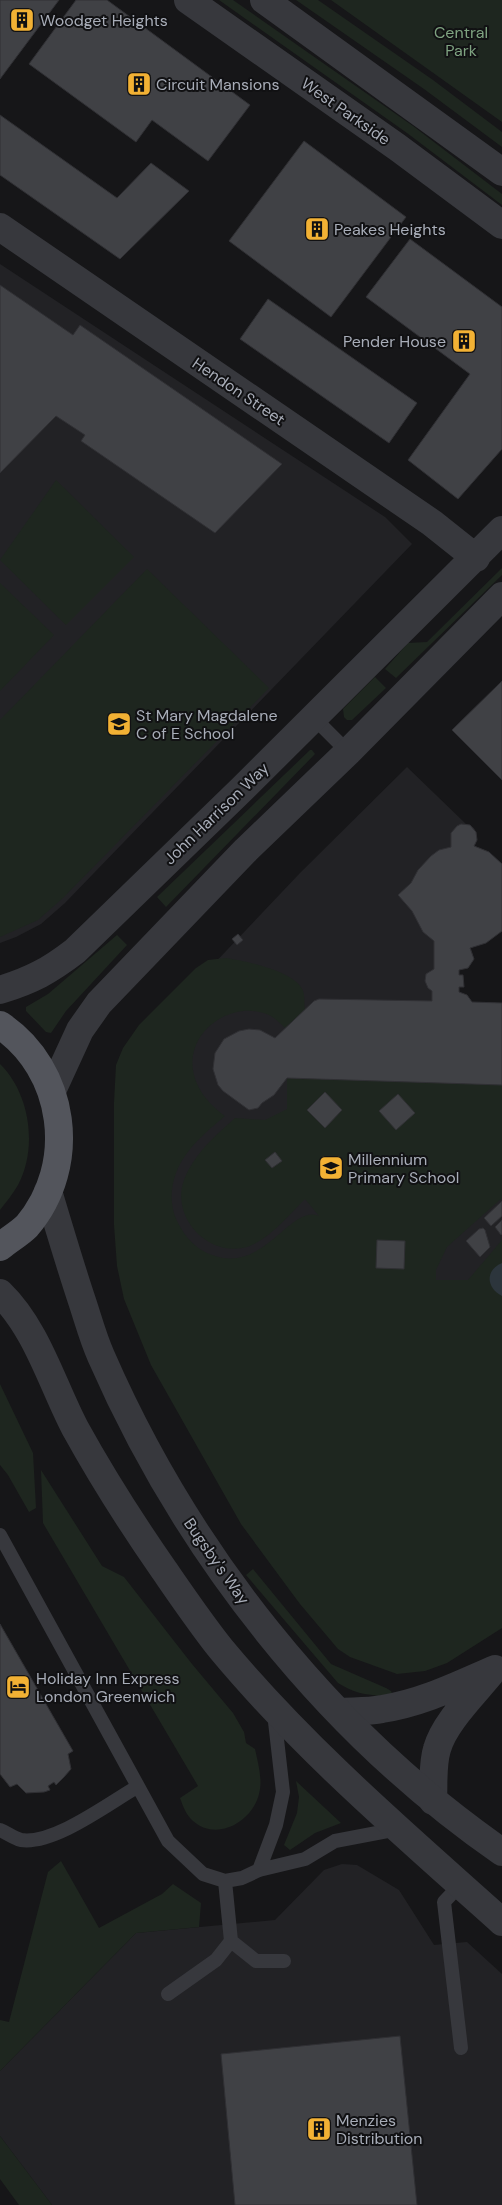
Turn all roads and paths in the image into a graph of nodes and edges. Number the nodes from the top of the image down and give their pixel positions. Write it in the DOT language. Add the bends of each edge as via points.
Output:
graph roads {
  1 [pos="188,0"];
  2 [pos="264,0"];
  3 [pos="502,172"];
  4 [pos="502,225"];
  5 [pos="0,227"];
  6 [pos="502,530"];
  7 [pos="476,558"];
  8 [pos="502,596"];
  9 [pos="314,718"];
  10 [pos="348,752"];
  11 [pos="0,990"];
  12 [pos="0,1025"];
  13 [pos="52,1091"];
  14 [pos="48,1191"];
  15 [pos="0,1247"];
  16 [pos="0,1293"];
  17 [pos="0,1535"];
  18 [pos="498,1666"];
  19 [pos="273,1708"];
  20 [pos="339,1712"];
  21 [pos="137,1787"];
  22 [pos="433,1800"];
  23 [pos="398,1829"];
  24 [pos="0,1830"];
  25 [pos="502,1852"];
  26 [pos="259,1870"];
  27 [pos="225,1881"];
  28 [pos="460,1885"];
  29 [pos="502,1922"];
  30 [pos="231,1941"];
  31 [pos="284,1961"];
  32 [pos="168,1994"];
  33 [pos="461,2048"];
  1 -- 4 [label="street, West Parkside"];
  2 -- 3 [label="street"];
  5 -- 7 [label="street, Hendon Street" via="432,523"];
  6 -- 7 [label="street, John Harrison Way"];
  7 -- 9 [label="street, John Harrison Way"];
  8 -- 10 [label="street"];
  9 -- 10 [label="lane"];
  9 -- 11 [label="street, John Harrison Way" via="75,950 53,968 29,981"];
  10 -- 13 [label="street" via="246,850 99,1003 80,1030"];
  12 -- 13 [label="main road" via="37,1060"];
  13 -- 14 [label="main road" via="60,1125 58,1158"];
  14 -- 15 [label="main road" via="26,1226"];
  14 -- 20 [label="street, Bugsby's Way" via="100,1354 155,1463 237,1591 291,1659"];
  16 -- 19 [label="street" via="21,1317 111,1492 221,1648"];
  17 -- 21 [label="lane"];
  18 -- 20 [label="street" via="406,1704 381,1710"];
  18 -- 22 [label="street" via="439,1742"];
  19 -- 23 [label="street"];
  19 -- 26 [label="lane" via="282,1792 276,1825"];
  20 -- 22 [label="street, Bugsby's Way"];
  21 -- 24 [label="lane" via="59,1833 38,1840 20,1840"];
  21 -- 27 [label="lane" via="168,1841 203,1874"];
  22 -- 25 [label="street, Bugsby's Way"];
  23 -- 26 [label="lane" via="335,1841 305,1859"];
  23 -- 28 [label="street"];
  26 -- 27 [label="lane"];
  27 -- 30 [label="lane"];
  28 -- 29 [label="street"];
  28 -- 33 [label="lane" via="444,1902"];
  30 -- 31 [label="lane" via="256,1961"];
  30 -- 32 [label="lane" via="216,1960"];
}
